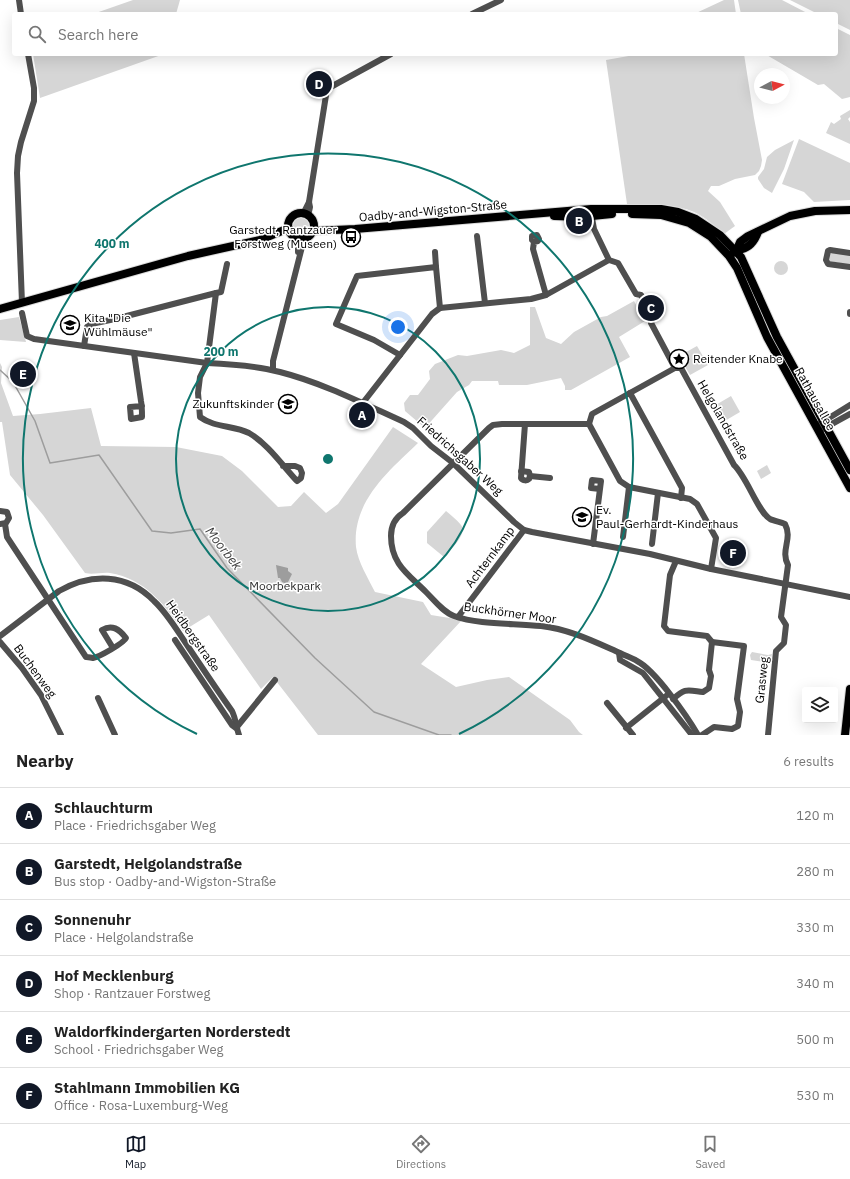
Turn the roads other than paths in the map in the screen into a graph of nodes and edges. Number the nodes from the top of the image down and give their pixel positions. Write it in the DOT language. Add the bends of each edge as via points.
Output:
graph roads {
  1 [pos="20,0"];
  2 [pos="501,0"];
  3 [pos="22,12"];
  4 [pos="476,12"];
  5 [pos="28,56"];
  6 [pos="387,56"];
  7 [pos="850,210"];
  8 [pos="591,212"];
  9 [pos="306,215"];
  10 [pos="313,228"];
  11 [pos="289,231"];
  12 [pos="477,236"];
  13 [pos="301,239"];
  14 [pos="534,242"];
  15 [pos="435,252"];
  16 [pos="732,253"];
  17 [pos="850,253"];
  18 [pos="609,260"];
  19 [pos="227,264"];
  20 [pos="436,267"];
  21 [pos="850,267"];
  22 [pos="216,293"];
  23 [pos="546,296"];
  24 [pos="22,303"];
  25 [pos="485,303"];
  26 [pos="440,308"];
  27 [pos="0,309"];
  28 [pos="22,314"];
  29 [pos="84,346"];
  30 [pos="134,353"];
  31 [pos="400,354"];
  32 [pos="207,363"];
  33 [pos="675,368"];
  34 [pos="273,370"];
  35 [pos="630,393"];
  36 [pos="362,404"];
  37 [pos="850,405"];
  38 [pos="142,406"];
  39 [pos="850,414"];
  40 [pos="525,424"];
  41 [pos="589,424"];
  42 [pos="821,426"];
  43 [pos="453,463"];
  44 [pos="283,466"];
  45 [pos="850,470"];
  46 [pos="550,478"];
  47 [pos="629,487"];
  48 [pos="850,488"];
  49 [pos="600,489"];
  50 [pos="658,493"];
  51 [pos="681,498"];
  52 [pos="0,511"];
  53 [pos="2,524"];
  54 [pos="524,530"];
  55 [pos="623,537"];
  56 [pos="593,544"];
  57 [pos="652,544"];
  58 [pos="676,561"];
  59 [pos="710,569"];
  60 [pos="785,584"];
  61 [pos="850,597"];
  62 [pos="48,599"];
  63 [pos="458,617"];
  64 [pos="0,636"];
  65 [pos="175,640"];
  66 [pos="0,642"];
  67 [pos="712,642"];
  68 [pos="112,648"];
  69 [pos="619,653"];
  70 [pos="642,664"];
  71 [pos="638,669"];
  72 [pos="275,680"];
  73 [pos="850,690"];
  74 [pos="671,697"];
  75 [pos="98,698"];
  76 [pos="663,699"];
  77 [pos="607,703"];
  78 [pos="236,728"];
  79 [pos="626,728"];
  80 [pos="61,735"];
  81 [pos="115,735"];
  82 [pos="239,735"];
  83 [pos="632,735"];
  84 [pos="692,735"];
  85 [pos="698,735"];
  86 [pos="702,735"];
  87 [pos="768,735"];
  88 [pos="845,735"];
  1 -- 3 [label="street"];
  2 -- 4 [label="street"];
  5 -- 24 [label="street" via="34,100 20,142 17,173"];
  6 -- 9 [label="street" via="327,89"];
  7 -- 16 [label="main road" via="815,211 795,215 758,232 744,249"];
  8 -- 10 [label="main road, Oadby-and-Wigston-Straße" via="569,216 533,214 355,229"];
  8 -- 16 [label="main road, Oadby-and-Wigston-Straße" via="654,208 678,212 710,227 720,235"];
  8 -- 18 [label="street, Helgolandstraße" via="594,229"];
  9 -- 10 [label="main road" via="312,220"];
  9 -- 11 [label="main road" via="297,214 291,218"];
  10 -- 13 [label="main road" via="308,237"];
  11 -- 13 [label="main road" via="294,237"];
  11 -- 24 [label="main road" via="241,245 182,257"];
  12 -- 25 [label="street"];
  13 -- 34 [label="street"];
  14 -- 23 [label="street" via="533,249"];
  15 -- 20 [label="street"];
  16 -- 42 [label="main road, Rathausallee" via="736,268 767,337"];
  17 -- 21 [label="street" via="830,250 826,260 828,264"];
  18 -- 23 [label="street"];
  18 -- 33 [label="street, Helgolandstraße" via="618,263 636,294 641,295 653,318 651,323"];
  19 -- 22 [label="street" via="221,292"];
  20 -- 26 [label="street"];
  20 -- 31 [label="street" via="357,276 336,324"];
  22 -- 29 [label="street" via="91,324 87,327"];
  22 -- 32 [label="street"];
  23 -- 25 [label="street"];
  24 -- 27 [label="main road"];
  25 -- 26 [label="street"];
  26 -- 31 [label="street" via="432,314"];
  28 -- 29 [label="street, Friedrichsgaber Weg" via="27,336"];
  29 -- 30 [label="street, Friedrichsgaber Weg"];
  30 -- 32 [label="street, Friedrichsgaber Weg"];
  30 -- 38 [label="street"];
  31 -- 36 [label="street"];
  32 -- 34 [label="street, Friedrichsgaber Weg"];
  32 -- 44 [label="street" via="200,377 200,417 208,423 249,433"];
  33 -- 35 [label="street"];
  33 -- 60 [label="street, Helgolandstraße" via="681,368 763,512 769,519 785,524 788,531 784,558 788,565"];
  34 -- 36 [label="street, Friedrichsgaber Weg" via="317,384"];
  35 -- 41 [label="street" via="592,414"];
  35 -- 51 [label="street" via="682,488"];
  36 -- 43 [label="street, Friedrichsgaber Weg" via="404,422"];
  37 -- 42 [label="street"];
  39 -- 42 [label="street"];
  40 -- 41 [label="street, Buckhörner Moor"];
  40 -- 43 [label="street, Buckhörner Moor" via="493,425"];
  40 -- 46 [label="street" via="521,478"];
  41 -- 47 [label="street" via="620,481"];
  42 -- 45 [label="main road, Rathausallee"];
  42 -- 48 [label="main road, Rathausallee"];
  43 -- 54 [label="street, Friedrichsgaber Weg"];
  43 -- 63 [label="street, Buckhörner Moor" via="396,517 391,530 391,546 396,561 404,571 450,614"];
  47 -- 50 [label="street"];
  47 -- 55 [label="street"];
  49 -- 56 [label="street"];
  50 -- 51 [label="street"];
  50 -- 57 [label="street"];
  51 -- 59 [label="street" via="690,499 697,504 716,538"];
  52 -- 53 [label="street" via="6,511 9,516 9,521"];
  53 -- 62 [label="street" via="7,537"];
  54 -- 56 [label="street, Friedrichsgaber Weg"];
  54 -- 63 [label="street, Achternkamp"];
  56 -- 58 [label="street, Friedrichsgaber Weg"];
  58 -- 59 [label="street, Friedrichsgaber Weg"];
  58 -- 67 [label="street" via="670,575 664,626 668,631 708,636"];
  59 -- 60 [label="street, Friedrichsgaber Weg"];
  60 -- 61 [label="street, Friedrichsgaber Weg"];
  60 -- 87 [label="street, Grasweg" via="781,617 786,625 784,643 776,651"];
  62 -- 64 [label="street, Heidbergstraße"];
  62 -- 68 [label="street" via="86,657 93,658"];
  62 -- 78 [label="street, Heidbergstraße" via="79,582 99,578 123,582 145,593 160,607 232,711"];
  63 -- 69 [label="street, Buckhörner Moor" via="542,626 577,634"];
  65 -- 78 [label="street"];
  66 -- 80 [label="street, Buchenweg" via="41,695"];
  67 -- 74 [label="street" via="709,688 703,692 682,691"];
  67 -- 86 [label="street" via="744,646 737,698 740,712 738,726 732,729 714,727"];
  69 -- 70 [label="street, Buckhörner Moor"];
  69 -- 71 [label="street, Buckhörner Moor" via="621,662"];
  70 -- 71 [label="street"];
  70 -- 74 [label="street, Buckhörner Moor"];
  71 -- 76 [label="street, Buckhörner Moor"];
  72 -- 78 [label="street"];
  73 -- 88 [label="main road"];
  74 -- 76 [label="street"];
  74 -- 85 [label="street, Buckhörner Moor"];
  75 -- 81 [label="street"];
  76 -- 79 [label="street"];
  76 -- 84 [label="street, Buckhörner Moor"];
  77 -- 79 [label="street"];
  78 -- 82 [label="street, Heidbergstraße"];
  79 -- 83 [label="street"];
}
